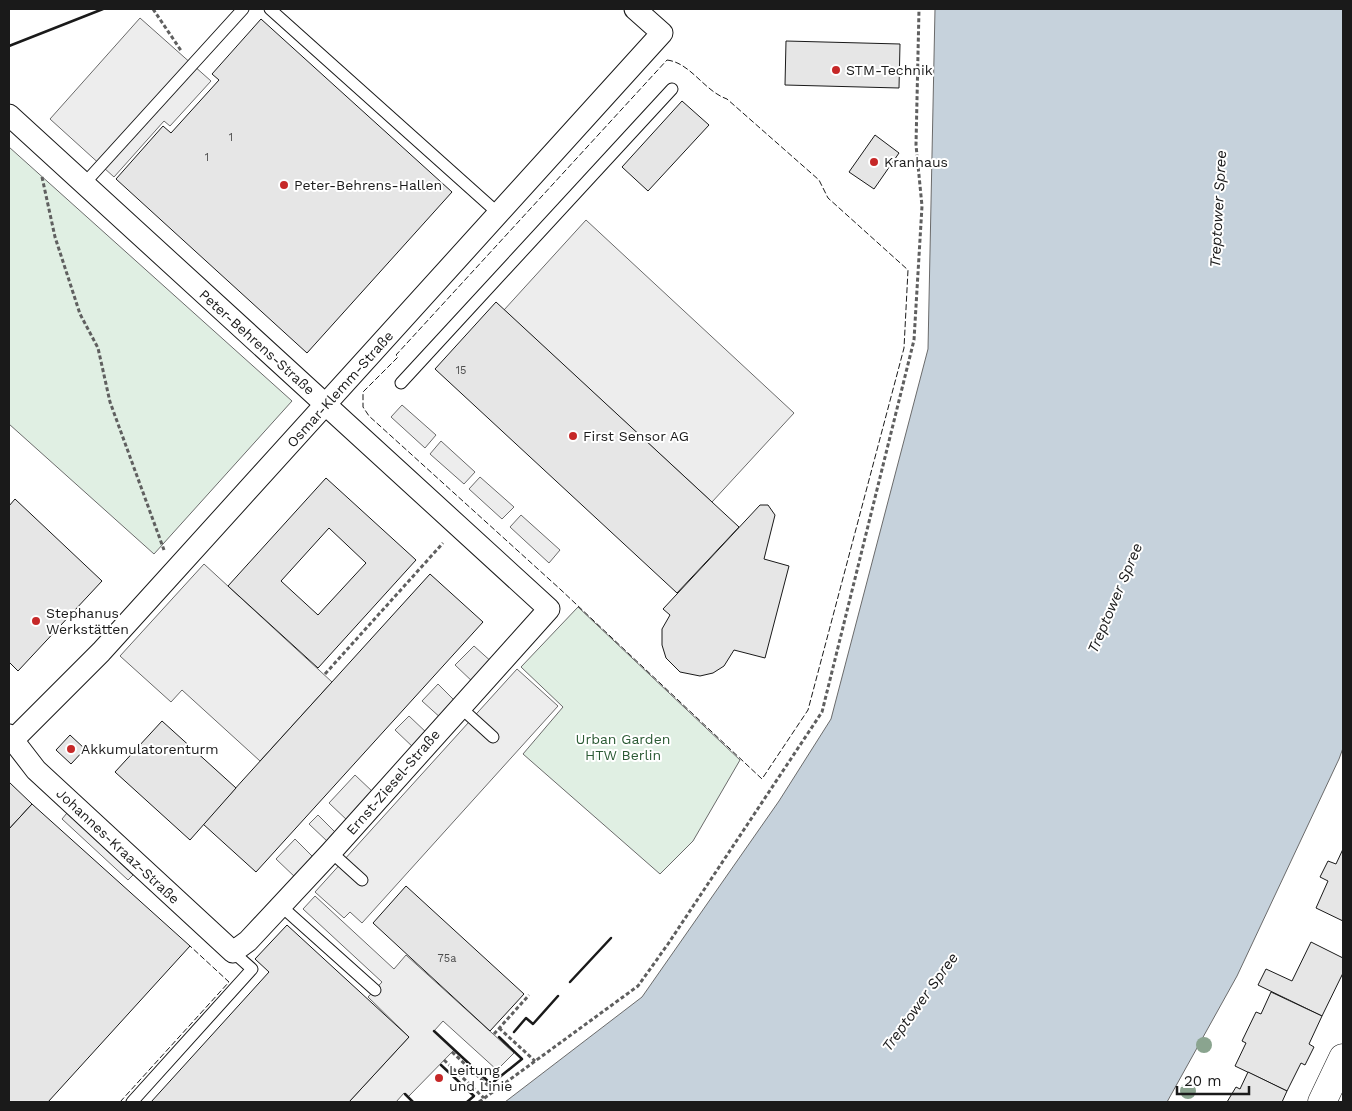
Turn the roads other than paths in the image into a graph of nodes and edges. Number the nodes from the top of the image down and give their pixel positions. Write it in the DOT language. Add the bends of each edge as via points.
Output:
graph roads {
  1 [pos="243,9"];
  2 [pos="270,9"];
  3 [pos="634,9"];
  4 [pos="672,89"];
  5 [pos="9,115"];
  6 [pos="83,185"];
  7 [pos="499,214"];
  8 [pos="401,383"];
  9 [pos="326,404"];
  10 [pos="550,609"];
  11 [pos="460,707"];
  12 [pos="493,737"];
  13 [pos="10,740"];
  14 [pos="331,852"];
  15 [pos="362,880"];
  16 [pos="281,906"];
  17 [pos="233,952"];
  18 [pos="375,990"];
  19 [pos="1343,1058"];
  20 [pos="132,1102"];
  21 [pos="1322,1102"];
  1 -- 6 [label="lane"];
  2 -- 7 [label="lane"];
  3 -- 7 [label="street, Osmar-Klemm-Straße" via="662,33"];
  4 -- 8 [label="lane"];
  5 -- 6 [label="street, Peter-Behrens-Straße"];
  6 -- 9 [label="street, Peter-Behrens-Straße"];
  7 -- 9 [label="street, Osmar-Klemm-Straße"];
  9 -- 10 [label="street, Peter-Behrens-Straße"];
  9 -- 13 [label="street, Osmar-Klemm-Straße" via="102,652"];
  10 -- 11 [label="street, Ernst-Ziesel-Straße"];
  11 -- 12 [label="lane"];
  11 -- 14 [label="street, Ernst-Ziesel-Straße"];
  13 -- 17 [label="street, Johannes-Kraaz-Straße" via="36,770"];
  14 -- 15 [label="lane"];
  14 -- 16 [label="street, Ernst-Ziesel-Straße"];
  16 -- 17 [label="street, Ernst-Ziesel-Straße"];
  16 -- 18 [label="lane"];
  17 -- 20 [label="lane" via="252,969"];
  19 -- 21 [label="main road"];
}
